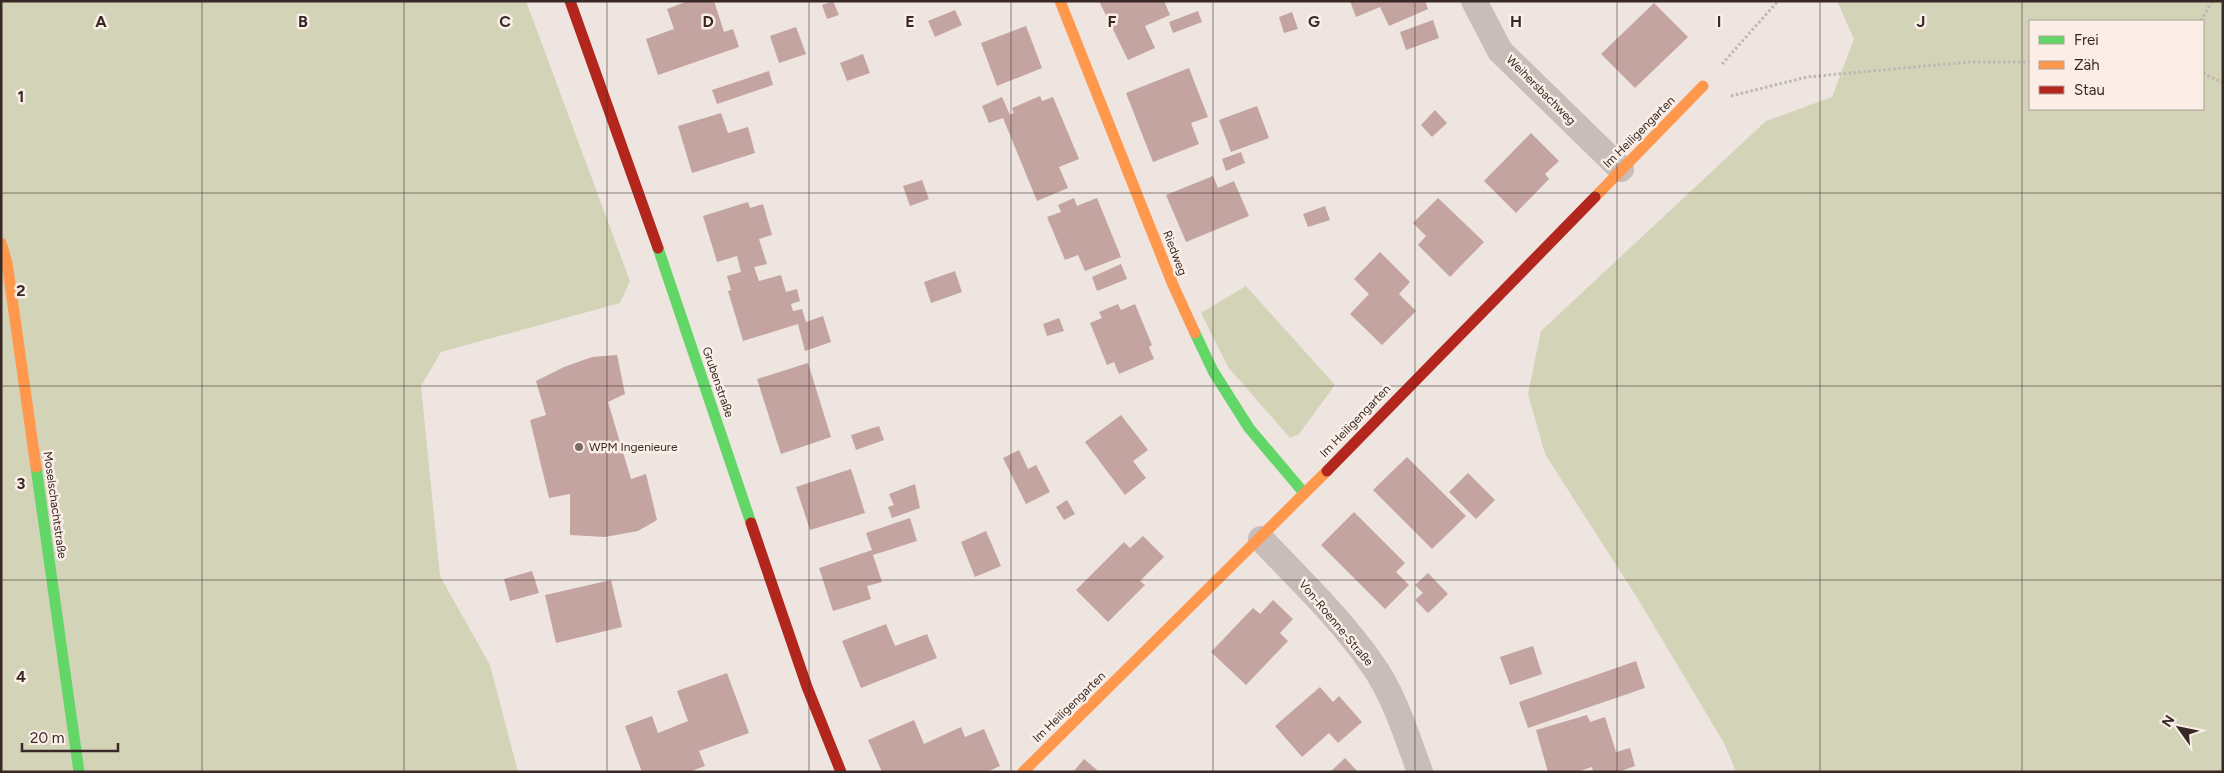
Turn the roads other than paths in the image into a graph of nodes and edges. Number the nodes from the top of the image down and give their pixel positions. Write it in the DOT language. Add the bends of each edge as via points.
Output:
graph roads {
  1 [pos="570,1"];
  2 [pos="1060,1"];
  3 [pos="1474,1"];
  4 [pos="1703,86"];
  5 [pos="1621,169"];
  6 [pos="1,243"];
  7 [pos="1304,493"];
  8 [pos="1261,539"];
  9 [pos="79,772"];
  10 [pos="841,772"];
  11 [pos="1023,772"];
  12 [pos="1420,772"];
  1 -- 10 [label="street, Grubenstraße" via="807,687"];
  2 -- 7 [label="street, Riedweg" via="1173,285 1213,371 1249,428"];
  3 -- 5 [label="street, Weihersbachweg" via="1500,51"];
  4 -- 5 [label="street, Im Heiligengarten"];
  5 -- 7 [label="street, Im Heiligengarten"];
  6 -- 9 [label="street, Moselschachtstraße" via="7,263"];
  7 -- 8 [label="street, Im Heiligengarten"];
  8 -- 11 [label="street, Im Heiligengarten"];
  8 -- 12 [label="street, Von-Roenne-Straße" via="1322,603 1373,665 1400,718"];
}
